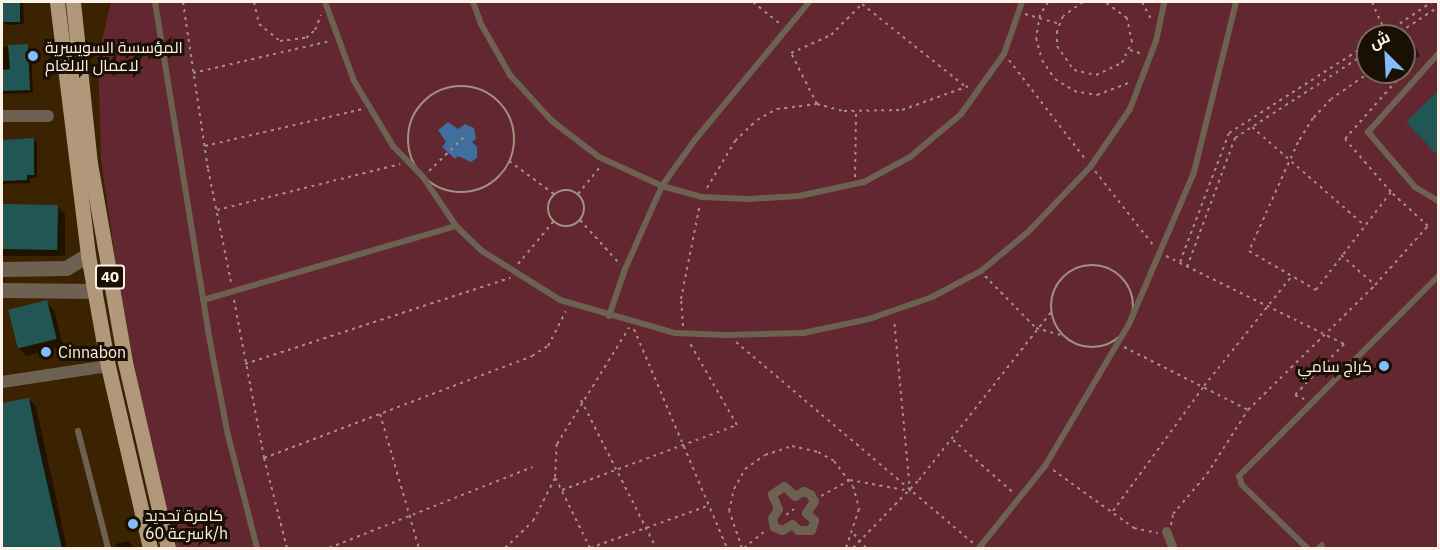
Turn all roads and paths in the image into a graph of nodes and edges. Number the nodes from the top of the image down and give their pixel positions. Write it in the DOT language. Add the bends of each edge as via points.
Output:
graph roads {
  1 [pos="57,2"];
  2 [pos="73,2"];
  3 [pos="155,2"];
  4 [pos="183,2"];
  5 [pos="254,2"];
  6 [pos="325,2"];
  7 [pos="473,2"];
  8 [pos="753,2"];
  9 [pos="809,2"];
  10 [pos="1022,2"];
  11 [pos="1048,2"];
  12 [pos="1083,2"];
  13 [pos="1105,2"];
  14 [pos="1164,2"];
  15 [pos="1236,2"];
  16 [pos="1372,2"];
  17 [pos="1432,2"];
  18 [pos="1438,7"];
  19 [pos="322,12"];
  20 [pos="1019,13"];
  21 [pos="1040,15"];
  22 [pos="1059,24"];
  23 [pos="1381,24"];
  24 [pos="1401,24"];
  25 [pos="1412,24"];
  26 [pos="785,28"];
  27 [pos="337,40"];
  28 [pos="1130,50"];
  29 [pos="1356,52"];
  30 [pos="1004,54"];
  31 [pos="1438,54"];
  32 [pos="1150,57"];
  33 [pos="1356,60"];
  34 [pos="193,73"];
  35 [pos="987,76"];
  36 [pos="1138,76"];
  37 [pos="1356,82"];
  38 [pos="1393,84"];
  39 [pos="966,87"];
  40 [pos="817,104"];
  41 [pos="370,108"];
  42 [pos="856,112"];
  43 [pos="2,116"];
  44 [pos="48,116"];
  45 [pos="1251,127"];
  46 [pos="466,135"];
  47 [pos="205,146"];
  48 [pos="606,160"];
  49 [pos="408,161"];
  50 [pos="509,161"];
  51 [pos="1290,162"];
  52 [pos="1091,166"];
  53 [pos="423,177"];
  54 [pos="855,183"];
  55 [pos="662,186"];
  56 [pos="1391,192"];
  57 [pos="554,194"];
  58 [pos="578,194"];
  59 [pos="702,197"];
  60 [pos="1438,201"];
  61 [pos="217,210"];
  62 [pos="580,220"];
  63 [pos="554,221"];
  64 [pos="456,226"];
  65 [pos="1365,226"];
  66 [pos="1161,254"];
  67 [pos="88,255"];
  68 [pos="1341,255"];
  69 [pos="1180,263"];
  70 [pos="1187,267"];
  71 [pos="2,269"];
  72 [pos="625,269"];
  73 [pos="512,270"];
  74 [pos="981,271"];
  75 [pos="520,275"];
  76 [pos="1438,276"];
  77 [pos="1291,277"];
  78 [pos="1375,285"];
  79 [pos="2,290"];
  80 [pos="95,291"];
  81 [pos="233,292"];
  82 [pos="203,300"];
  83 [pos="569,303"];
  84 [pos="1270,306"];
  85 [pos="1051,312"];
  86 [pos="893,313"];
  87 [pos="609,315"];
  88 [pos="632,323"];
  89 [pos="1129,324"];
  90 [pos="1036,328"];
  91 [pos="684,332"];
  92 [pos="1323,334"];
  93 [pos="727,335"];
  94 [pos="1064,336"];
  95 [pos="1104,345"];
  96 [pos="1119,345"];
  97 [pos="245,364"];
  98 [pos="108,366"];
  99 [pos="2,382"];
  100 [pos="1204,386"];
  101 [pos="581,400"];
  102 [pos="1312,403"];
  103 [pos="1248,410"];
  104 [pos="380,414"];
  105 [pos="78,431"];
  106 [pos="953,439"];
  107 [pos="682,446"];
  108 [pos="264,458"];
  109 [pos="1046,466"];
  110 [pos="533,468"];
  111 [pos="617,472"];
  112 [pos="555,477"];
  113 [pos="562,490"];
  114 [pos="910,491"];
  115 [pos="1019,497"];
  116 [pos="814,501"];
  117 [pos="707,506"];
  118 [pos="1113,511"];
  119 [pos="407,517"];
  120 [pos="773,525"];
  121 [pos="646,529"];
  122 [pos="1166,531"];
  123 [pos="861,541"];
  124 [pos="590,548"];
  125 [pos="108,549"];
  126 [pos="150,549"];
  127 [pos="168,549"];
  128 [pos="257,549"];
  129 [pos="287,549"];
  130 [pos="329,549"];
  131 [pos="419,549"];
  132 [pos="506,549"];
  133 [pos="656,549"];
  134 [pos="727,549"];
  135 [pos="744,549"];
  136 [pos="846,549"];
  137 [pos="853,549"];
  138 [pos="866,549"];
  139 [pos="979,549"];
  140 [pos="1173,549"];
  141 [pos="1307,549"];
  1 -- 67 [label="main road, 40"];
  2 -- 127 [label="main road, 40" via="90,163 125,362"];
  3 -- 82 [label="lane"];
  4 -- 34 [label="path"];
  5 -- 19 [label="path" via="260,24 280,41 306,38 315,30"];
  6 -- 27 [label="lane"];
  7 -- 48 [label="lane" via="510,75 552,121"];
  8 -- 26 [label="path"];
  9 -- 26 [label="lane"];
  10 -- 20 [label="lane"];
  11 -- 21 [label="path"];
  12 -- 22 [label="path" via="1069,10"];
  13 -- 28 [label="path" via="1127,18 1132,34"];
  14 -- 32 [label="lane"];
  15 -- 66 [label="lane" via="1194,172"];
  16 -- 23 [label="path"];
  17 -- 24 [label="path"];
  18 -- 25 [label="path"];
  20 -- 21 [label="path"];
  20 -- 30 [label="lane"];
  21 -- 22 [label="path"];
  21 -- 36 [label="path" via="1036,38 1041,60 1064,86 1085,94 1108,93"];
  22 -- 28 [label="path" via="1056,38 1060,53 1081,73 1110,72"];
  26 -- 55 [label="lane"];
  27 -- 34 [label="path"];
  27 -- 41 [label="lane"];
  28 -- 32 [label="path"];
  29 -- 69 [label="path" via="1229,133"];
  30 -- 35 [label="lane"];
  30 -- 52 [label="path"];
  31 -- 60 [label="lane" via="1368,132 1415,187"];
  32 -- 52 [label="lane" via="1130,109"];
  33 -- 45 [label="path"];
  34 -- 47 [label="path"];
  35 -- 39 [label="path"];
  35 -- 54 [label="lane" via="961,114 910,157"];
  37 -- 51 [label="path" via="1331,99 1314,118"];
  38 -- 56 [label="path" via="1345,139"];
  39 -- 40 [label="path" via="862,4 831,35 791,53"];
  39 -- 42 [label="path" via="902,110"];
  40 -- 42 [label="path"];
  40 -- 59 [label="path" via="777,109 757,120 735,141"];
  41 -- 47 [label="path"];
  41 -- 49 [label="lane" via="393,146"];
  42 -- 54 [label="path"];
  43 -- 44 [label="street"];
  45 -- 51 [label="path"];
  45 -- 70 [label="path" via="1235,138"];
  46 -- 53 [label="path"];
  47 -- 61 [label="path"];
  48 -- 55 [label="lane"];
  48 -- 58 [label="path"];
  49 -- 53 [label="lane"];
  49 -- 61 [label="path"];
  50 -- 53 [label="path" via="486,186 470,191 437,187"];
  50 -- 53 [label="path" via="514,144 506,110 494,96 460,85 427,97 411,119 407,145"];
  50 -- 57 [label="path"];
  51 -- 65 [label="path"];
  51 -- 77 [label="path" via="1249,251"];
  52 -- 66 [label="path"];
  52 -- 74 [label="lane" via="1028,232"];
  53 -- 64 [label="lane"];
  54 -- 59 [label="lane" via="799,195"];
  55 -- 59 [label="lane"];
  55 -- 72 [label="lane"];
  56 -- 65 [label="path"];
  56 -- 78 [label="path" via="1428,226"];
  57 -- 58 [label="path" via="564,190"];
  57 -- 63 [label="path" via="548,211"];
  58 -- 62 [label="path" via="584,209"];
  59 -- 91 [label="path" via="681,298"];
  61 -- 81 [label="path"];
  62 -- 63 [label="path" via="570,225"];
  62 -- 72 [label="path"];
  63 -- 73 [label="path"];
  64 -- 73 [label="lane"];
  64 -- 81 [label="lane"];
  65 -- 68 [label="path"];
  66 -- 69 [label="path"];
  66 -- 89 [label="lane"];
  67 -- 71 [label="street" via="66,267"];
  67 -- 80 [label="main road, 40"];
  68 -- 77 [label="path" via="1316,290"];
  68 -- 78 [label="path"];
  69 -- 70 [label="path"];
  70 -- 84 [label="path"];
  72 -- 87 [label="lane"];
  73 -- 75 [label="lane"];
  74 -- 86 [label="lane"];
  74 -- 90 [label="path"];
  75 -- 83 [label="lane"];
  75 -- 97 [label="path"];
  76 -- 102 [label="lane"];
  77 -- 84 [label="path"];
  78 -- 92 [label="path"];
  79 -- 80 [label="street"];
  80 -- 98 [label="main road, 40"];
  81 -- 82 [label="lane"];
  81 -- 97 [label="path"];
  82 -- 128 [label="lane" via="227,431"];
  83 -- 87 [label="lane"];
  83 -- 104 [label="path" via="548,346 532,356"];
  84 -- 92 [label="path"];
  84 -- 100 [label="path"];
  85 -- 89 [label="path" via="1057,285 1072,271 1091,265 1105,267 1127,284 1133,310"];
  85 -- 90 [label="path"];
  85 -- 94 [label="path"];
  86 -- 93 [label="lane" via="803,333"];
  86 -- 114 [label="path"];
  87 -- 88 [label="lane"];
  88 -- 91 [label="lane"];
  88 -- 101 [label="path"];
  88 -- 107 [label="path"];
  89 -- 95 [label="path"];
  89 -- 96 [label="lane"];
  90 -- 94 [label="path"];
  90 -- 106 [label="path"];
  91 -- 93 [label="lane"];
  91 -- 107 [label="path" via="737,424"];
  92 -- 102 [label="path" via="1344,344 1295,395"];
  92 -- 103 [label="path"];
  93 -- 114 [label="path"];
  94 -- 95 [label="path" via="1090,347"];
  95 -- 96 [label="path"];
  96 -- 100 [label="path"];
  96 -- 109 [label="lane"];
  97 -- 108 [label="path"];
  98 -- 99 [label="street"];
  98 -- 126 [label="main road, 40"];
  100 -- 103 [label="path"];
  100 -- 118 [label="path"];
  101 -- 111 [label="path"];
  101 -- 112 [label="path" via="557,444"];
  102 -- 141 [label="lane" via="1239,476 1240,482"];
  103 -- 122 [label="path" via="1207,474 1173,514"];
  104 -- 108 [label="path"];
  104 -- 119 [label="path"];
  105 -- 125 [label="lane"];
  106 -- 114 [label="path"];
  106 -- 115 [label="path"];
  107 -- 111 [label="path"];
  107 -- 117 [label="path"];
  108 -- 129 [label="path"];
  109 -- 115 [label="lane"];
  109 -- 118 [label="path"];
  110 -- 119 [label="path"];
  111 -- 113 [label="path"];
  111 -- 121 [label="path"];
  112 -- 113 [label="path"];
  112 -- 132 [label="path" via="533,520"];
  113 -- 124 [label="path"];
  114 -- 116 [label="path" via="850,480"];
  114 -- 123 [label="path"];
  114 -- 139 [label="path"];
  115 -- 139 [label="lane"];
  116 -- 120 [label="street" via="806,513 814,520 811,530 798,530 792,524 782,530"];
  116 -- 120 [label="street" via="803,491 795,496 784,486 777,488 772,499 778,508 773,513"];
  117 -- 121 [label="path"];
  117 -- 134 [label="path"];
  118 -- 122 [label="path" via="1148,533"];
  119 -- 130 [label="path"];
  119 -- 131 [label="path"];
  120 -- 135 [label="path"];
  121 -- 124 [label="path"];
  121 -- 133 [label="path"];
  122 -- 140 [label="street"];
  123 -- 136 [label="path" via="854,534"];
  123 -- 137 [label="path"];
  123 -- 138 [label="path"];
}
